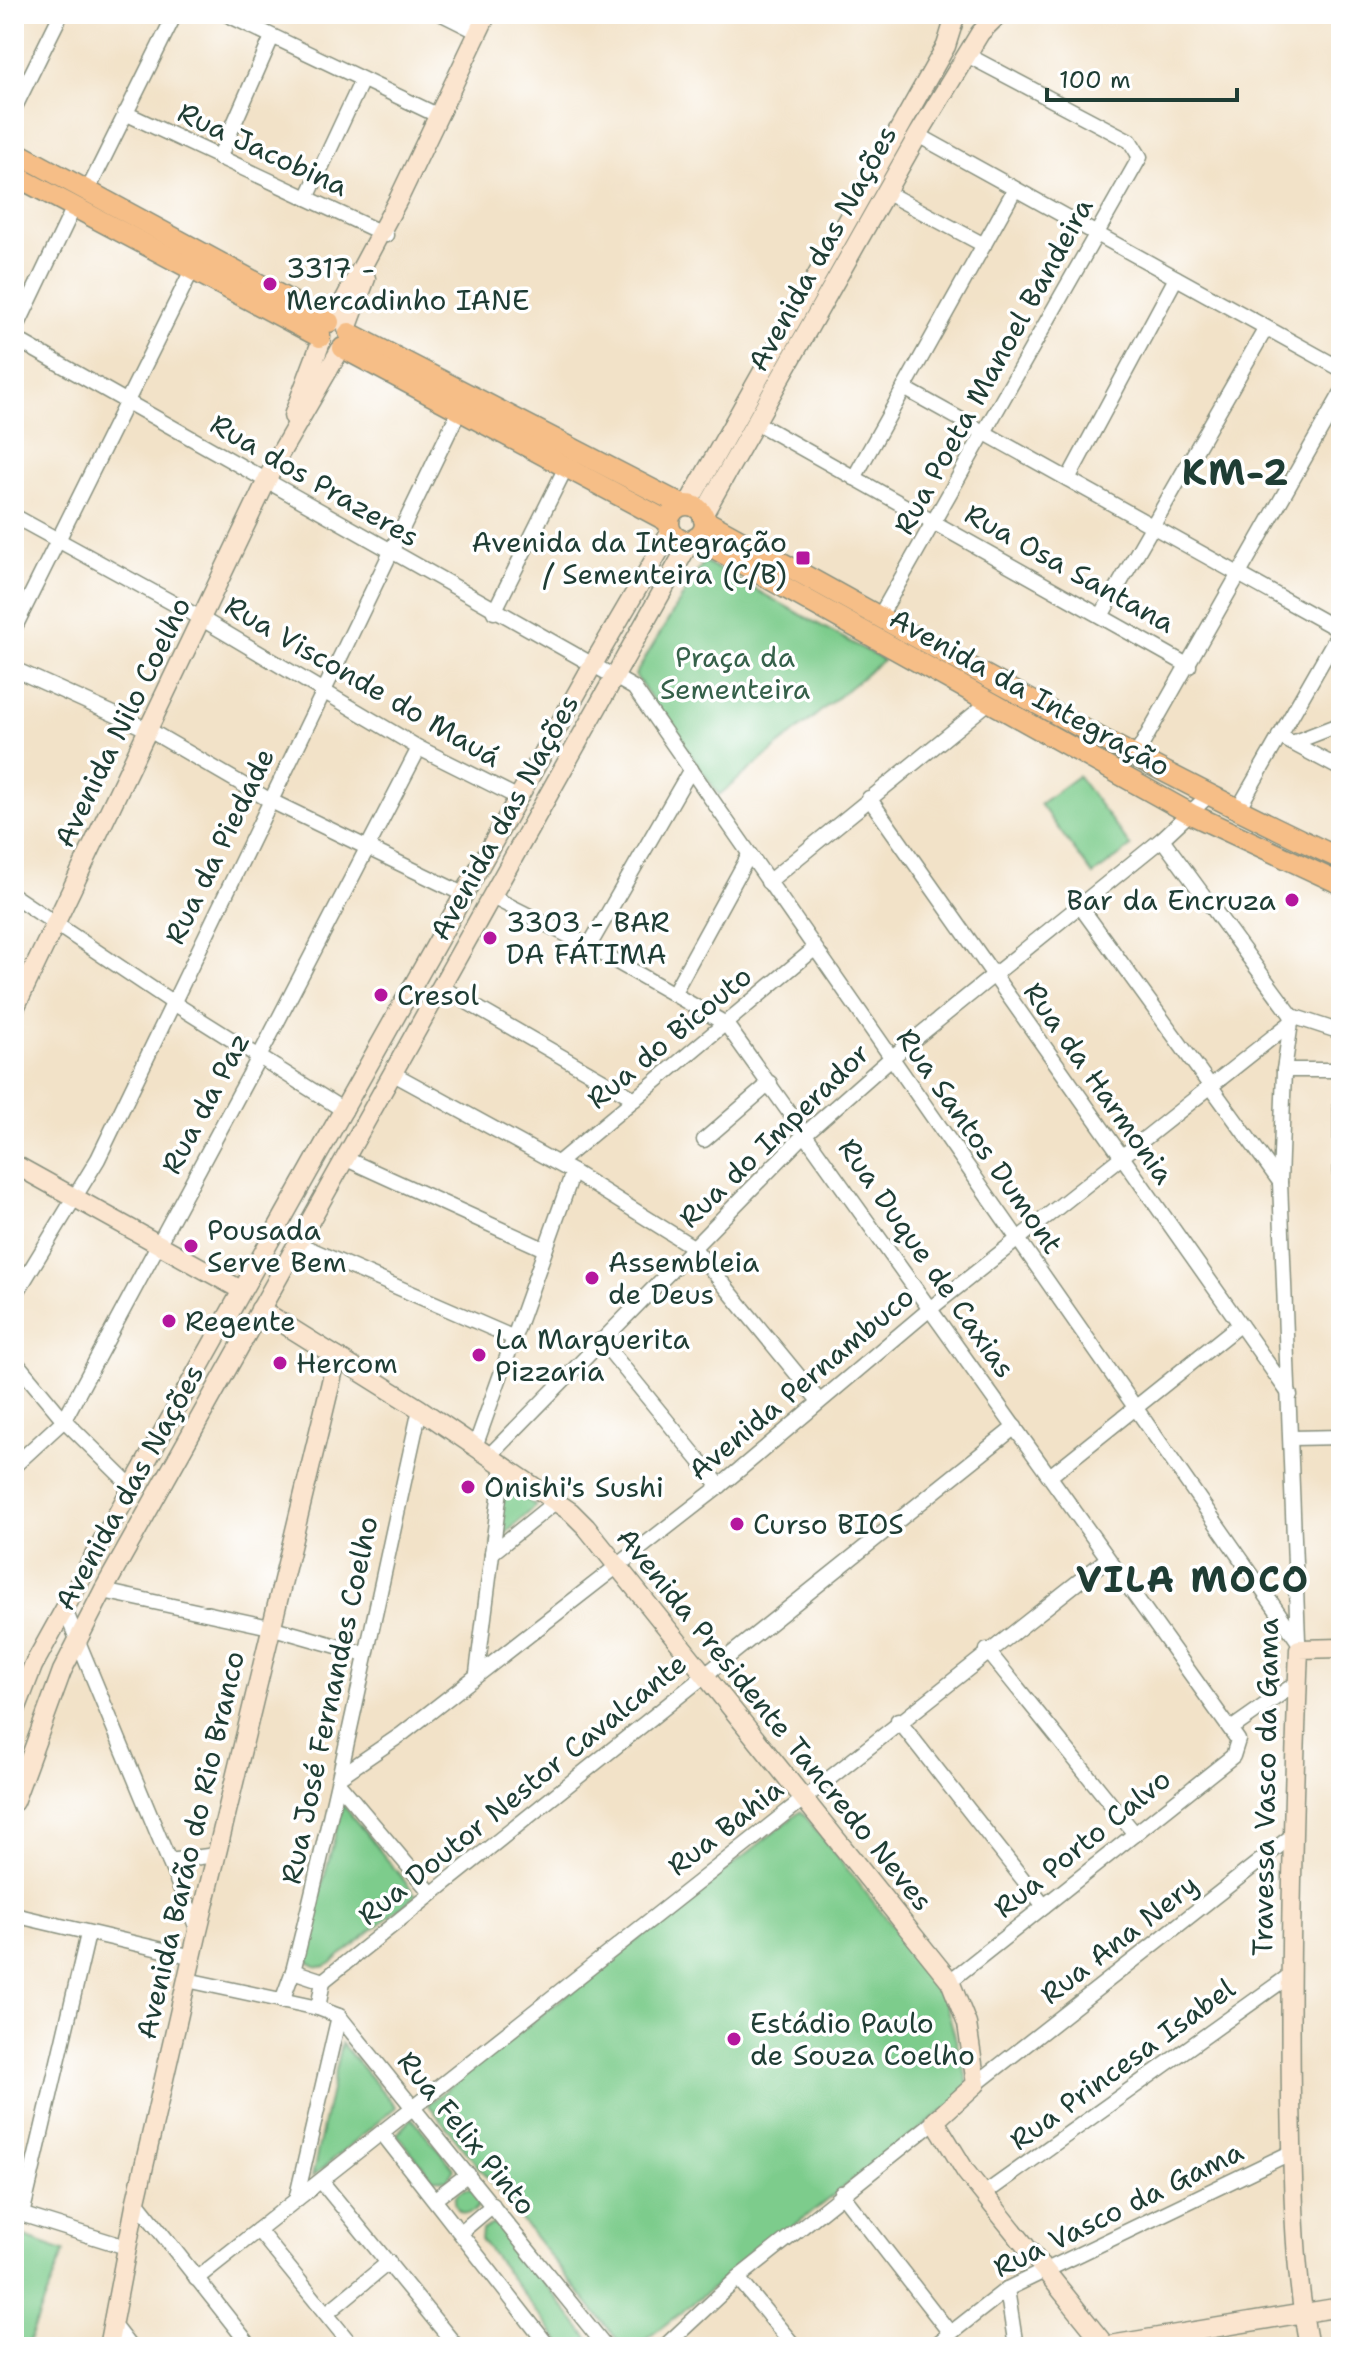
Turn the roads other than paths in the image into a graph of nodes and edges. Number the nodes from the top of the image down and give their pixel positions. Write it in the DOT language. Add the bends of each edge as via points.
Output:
graph roads {
  1 [pos="61,14"];
  2 [pos="175,14"];
  3 [pos="226,14"];
  4 [pos="442,14"];
  5 [pos="487,14"];
  6 [pos="956,14"];
  7 [pos="999,14"];
  8 [pos="478,32"];
  9 [pos="272,37"];
  10 [pos="967,55"];
  11 [pos="362,80"];
  12 [pos="14,109"];
  13 [pos="125,113"];
  14 [pos="439,116"];
  15 [pos="918,135"];
  16 [pos="14,151"];
  17 [pos="219,158"];
  18 [pos="14,175"];
  19 [pos="1015,189"];
  20 [pos="887,193"];
  21 [pos="307,198"];
  22 [pos="80,199"];
  23 [pos="382,234"];
  24 [pos="1096,234"];
  25 [pos="984,245"];
  26 [pos="192,270"];
  27 [pos="1176,278"];
  28 [pos="1266,328"];
  29 [pos="14,335"];
  30 [pos="335,335"];
  31 [pos="1341,369"];
  32 [pos="904,388"];
  33 [pos="1341,394"];
  34 [pos="126,402"];
  35 [pos="459,411"];
  36 [pos="757,423"];
  37 [pos="987,432"];
  38 [pos="566,467"];
  39 [pos="854,478"];
  40 [pos="1068,479"];
  41 [pos="266,483"];
  42 [pos="14,516"];
  43 [pos="688,522"];
  44 [pos="935,522"];
  45 [pos="1154,524"];
  46 [pos="56,539"];
  47 [pos="390,553"];
  48 [pos="1239,572"];
  49 [pos="494,612"];
  50 [pos="880,616"];
  51 [pos="1101,616"];
  52 [pos="202,619"];
  53 [pos="14,629"];
  54 [pos="1341,630"];
  55 [pos="592,666"];
  56 [pos="1189,666"];
  57 [pos="14,669"];
  58 [pos="614,679"];
  59 [pos="323,691"];
  60 [pos="989,702"];
  61 [pos="1341,724"];
  62 [pos="149,730"];
  63 [pos="1285,739"];
  64 [pos="419,748"];
  65 [pos="1135,757"];
  66 [pos="691,769"];
  67 [pos="1341,769"];
  68 [pos="1208,796"];
  69 [pos="519,798"];
  70 [pos="869,798"];
  71 [pos="271,801"];
  72 [pos="1237,811"];
  73 [pos="1191,814"];
  74 [pos="1162,839"];
  75 [pos="367,848"];
  76 [pos="749,855"];
  77 [pos="1341,859"];
  78 [pos="768,882"];
  79 [pos="1341,884"];
  80 [pos="465,895"];
  81 [pos="14,896"];
  82 [pos="492,897"];
  83 [pos="1080,906"];
  84 [pos="56,923"];
  85 [pos="589,946"];
  86 [pos="813,950"];
  87 [pos="992,977"];
  88 [pos="441,987"];
  89 [pos="673,994"];
  90 [pos="172,1002"];
  91 [pos="14,1010"];
  92 [pos="1290,1020"];
  93 [pos="726,1024"];
  94 [pos="1341,1032"];
  95 [pos="259,1057"];
  96 [pos="890,1059"];
  97 [pos="1284,1070"];
  98 [pos="1341,1070"];
  99 [pos="392,1073"];
  100 [pos="770,1083"];
  101 [pos="1210,1087"];
  102 [pos="635,1099"];
  103 [pos="345,1111"];
  104 [pos="806,1133"];
  105 [pos="704,1140"];
  106 [pos="1341,1151"];
  107 [pos="1120,1157"];
  108 [pos="344,1158"];
  109 [pos="558,1163"];
  110 [pos="14,1164"];
  111 [pos="573,1172"];
  112 [pos="1280,1182"];
  113 [pos="302,1185"];
  114 [pos="322,1197"];
  115 [pos="75,1200"];
  116 [pos="1341,1217"];
  117 [pos="1018,1239"];
  118 [pos="296,1243"];
  119 [pos="159,1246"];
  120 [pos="693,1247"];
  121 [pos="544,1249"];
  122 [pos="241,1290"];
  123 [pos="14,1297"];
  124 [pos="931,1308"];
  125 [pos="260,1309"];
  126 [pos="1239,1325"];
  127 [pos="512,1337"];
  128 [pos="601,1340"];
  129 [pos="337,1357"];
  130 [pos="14,1360"];
  131 [pos="185,1395"];
  132 [pos="1290,1395"];
  133 [pos="819,1401"];
  134 [pos="207,1404"];
  135 [pos="420,1409"];
  136 [pos="1136,1409"];
  137 [pos="64,1420"];
  138 [pos="1015,1427"];
  139 [pos="1341,1437"];
  140 [pos="1292,1438"];
  141 [pos="489,1456"];
  142 [pos="14,1466"];
  143 [pos="1050,1476"];
  144 [pos="720,1486"];
  145 [pos="132,1487"];
  146 [pos="555,1502"];
  147 [pos="492,1553"];
  148 [pos="1107,1559"];
  149 [pos="616,1565"];
  150 [pos="103,1591"];
  151 [pos="65,1610"];
  152 [pos="270,1627"];
  153 [pos="78,1639"];
  154 [pos="1299,1645"];
  155 [pos="1341,1648"];
  156 [pos="987,1650"];
  157 [pos="365,1654"];
  158 [pos="477,1673"];
  159 [pos="704,1677"];
  160 [pos="1298,1682"];
  161 [pos="17,1696"];
  162 [pos="14,1715"];
  163 [pos="898,1720"];
  164 [pos="1235,1734"];
  165 [pos="341,1780"];
  166 [pos="803,1800"];
  167 [pos="14,1802"];
  168 [pos="1135,1834"];
  169 [pos="1293,1835"];
  170 [pos="216,1855"];
  171 [pos="169,1861"];
  172 [pos="431,1893"];
  173 [pos="1044,1906"];
  174 [pos="14,1915"];
  175 [pos="198,1931"];
  176 [pos="88,1934"];
  177 [pos="193,1957"];
  178 [pos="293,1971"];
  179 [pos="1289,1976"];
  180 [pos="187,1980"];
  181 [pos="323,1981"];
  182 [pos="950,1981"];
  183 [pos="282,2001"];
  184 [pos="318,2008"];
  185 [pos="339,2016"];
  186 [pos="976,2084"];
  187 [pos="413,2106"];
  188 [pos="935,2121"];
  189 [pos="382,2133"];
  190 [pos="1292,2152"];
  191 [pos="468,2174"];
  192 [pos="321,2181"];
  193 [pos="841,2193"];
  194 [pos="984,2194"];
  195 [pos="435,2199"];
  196 [pos="296,2200"];
  197 [pos="136,2201"];
  198 [pos="493,2205"];
  199 [pos="18,2214"];
  200 [pos="258,2230"];
  201 [pos="461,2232"];
  202 [pos="126,2247"];
  203 [pos="389,2262"];
  204 [pos="1044,2269"];
  205 [pos="738,2278"];
  206 [pos="196,2279"];
  207 [pos="1007,2289"];
  208 [pos="1341,2307"];
  209 [pos="327,2313"];
  210 [pos="1302,2313"];
  211 [pos="113,2325"];
  212 [pos="950,2333"];
  213 [pos="1341,2340"];
  214 [pos="345,2344"];
  215 [pos="448,2344"];
  216 [pos="1102,2346"];
  217 [pos="108,2347"];
  218 [pos="130,2347"];
  219 [pos="251,2347"];
  220 [pos="549,2347"];
  221 [pos="606,2347"];
  222 [pos="664,2347"];
  223 [pos="795,2347"];
  224 [pos="933,2347"];
  225 [pos="1016,2347"];
  226 [pos="1309,2347"];
  227 [pos="1332,2347"];
  1 -- 12 [label="street"];
  2 -- 13 [label="street"];
  3 -- 9 [label="street"];
  4 -- 8 [label="street"];
  5 -- 8 [label="main road"];
  6 -- 43 [label="main road, Avenida das Nações" via="946,46"];
  7 -- 10 [label="main road, Avenida das Nações"];
  8 -- 14 [label="main road"];
  9 -- 11 [label="street"];
  9 -- 17 [label="street"];
  10 -- 15 [label="main road, Avenida das Nações"];
  10 -- 24 [label="street, Rua Poeta Manoel Bandeira" via="1139,150 1137,164"];
  11 -- 14 [label="street"];
  11 -- 21 [label="street"];
  13 -- 17 [label="street, Rua Jacobina"];
  13 -- 22 [label="street"];
  14 -- 23 [label="main road, Avenida Nilo Coelho"];
  15 -- 19 [label="street"];
  15 -- 20 [label="main road, Avenida das Nações"];
  16 -- 22 [label="main road, Avenida da Integração"];
  17 -- 21 [label="street, Rua Jacobina"];
  18 -- 22 [label="main road, Avenida da Integração"];
  19 -- 24 [label="street"];
  19 -- 25 [label="street"];
  20 -- 25 [label="street"];
  20 -- 36 [label="main road, Avenida das Nações"];
  21 -- 23 [label="street, Rua Jacobina"];
  22 -- 26 [label="main road, Avenida da Integração"];
  22 -- 29 [label="street"];
  22 -- 30 [label="main road, Avenida da Integração"];
  23 -- 30 [label="main road, Avenida Nilo Coelho"];
  24 -- 27 [label="street"];
  24 -- 37 [label="street, Rua Poeta Manoel Bandeira"];
  25 -- 32 [label="street"];
  26 -- 30 [label="main road, Avenida da Integração"];
  26 -- 34 [label="street"];
  27 -- 28 [label="street"];
  27 -- 40 [label="street"];
  28 -- 31 [label="street"];
  28 -- 45 [label="street"];
  29 -- 34 [label="street, Rua dos Prazeres"];
  30 -- 35 [label="main road, Avenida da Integração"];
  30 -- 41 [label="main road, Avenida Nilo Coelho"];
  30 -- 43 [label="main road, Avenida da Integração"];
  32 -- 37 [label="street"];
  32 -- 39 [label="street"];
  33 -- 48 [label="street"];
  34 -- 41 [label="street, Rua dos Prazeres"];
  34 -- 46 [label="street"];
  35 -- 38 [label="main road, Avenida da Integração"];
  35 -- 47 [label="street, Rua da Piedade"];
  36 -- 39 [label="street, Rua Osa Santana"];
  36 -- 43 [label="main road, Avenida das Nações"];
  37 -- 40 [label="street"];
  37 -- 44 [label="street, Rua Poeta Manoel Bandeira"];
  38 -- 43 [label="main road, Avenida da Integração"];
  38 -- 49 [label="street"];
  39 -- 44 [label="street, Rua Osa Santana"];
  40 -- 45 [label="street"];
  41 -- 47 [label="street, Rua dos Prazeres"];
  41 -- 52 [label="main road, Avenida Nilo Coelho"];
  42 -- 46 [label="street, Rua Visconde do Mauá"];
  43 -- 50 [label="main road, Avenida da Integração"];
  43 -- 55 [label="main road, Avenida das Nações"];
  43 -- 58 [label="main road, Avenida das Nações"];
  43 -- 60 [label="main road, Avenida da Integração"];
  44 -- 50 [label="street, Rua Poeta Manoel Bandeira"];
  44 -- 51 [label="street, Rua Osa Santana"];
  45 -- 48 [label="street"];
  45 -- 51 [label="street"];
  46 -- 52 [label="street, Rua Visconde do Mauá"];
  46 -- 53 [label="street"];
  47 -- 49 [label="street, Rua dos Prazeres"];
  47 -- 59 [label="street, Rua da Piedade"];
  48 -- 54 [label="street"];
  48 -- 56 [label="street"];
  49 -- 55 [label="street, Rua dos Prazeres"];
  50 -- 65 [label="main road, Avenida da Integração"];
  51 -- 56 [label="street, Rua Osa Santana"];
  52 -- 59 [label="street, Rua Visconde do Mauá"];
  52 -- 62 [label="main road, Avenida Nilo Coelho"];
  54 -- 63 [label="street"];
  55 -- 58 [label="street, Rua dos Prazeres"];
  55 -- 69 [label="main road, Avenida das Nações"];
  56 -- 65 [label="street"];
  57 -- 62 [label="street"];
  58 -- 66 [label="street, Rua Santos Dumont" via="634,688"];
  58 -- 82 [label="main road, Avenida das Nações"];
  59 -- 64 [label="street, Rua Visconde do Mauá"];
  59 -- 71 [label="street, Rua da Piedade"];
  60 -- 70 [label="street"];
  60 -- 73 [label="main road, Avenida da Integração"];
  61 -- 63 [label="street"];
  62 -- 71 [label="street"];
  62 -- 84 [label="main road, Avenida Nilo Coelho"];
  63 -- 67 [label="street"];
  63 -- 72 [label="street"];
  64 -- 69 [label="street, Rua Visconde do Mauá"];
  64 -- 75 [label="street, Rua da Paz"];
  65 -- 68 [label="main road, Avenida da Integração"];
  66 -- 76 [label="street, Rua Santos Dumont"];
  66 -- 85 [label="street"];
  68 -- 72 [label="main road, Avenida da Integração"];
  68 -- 73 [label="street, Rua do Imperador"];
  69 -- 80 [label="main road, Avenida das Nações"];
  70 -- 78 [label="street"];
  70 -- 87 [label="street, Rua da Harmonia"];
  71 -- 75 [label="street"];
  71 -- 90 [label="street, Rua da Piedade"];
  72 -- 77 [label="main road, Avenida da Integração"];
  73 -- 74 [label="street, Rua do Imperador"];
  73 -- 79 [label="main road, Avenida da Integração"];
  74 -- 83 [label="street, Rua do Imperador"];
  74 -- 92 [label="street"];
  75 -- 80 [label="street"];
  75 -- 95 [label="street, Rua da Paz"];
  76 -- 78 [label="street, Rua Santos Dumont"];
  76 -- 89 [label="street"];
  78 -- 86 [label="street, Rua Santos Dumont"];
  80 -- 103 [label="main road, Avenida das Nações"];
  81 -- 84 [label="street"];
  82 -- 85 [label="street, Rua Duque de Caxias"];
  82 -- 88 [label="main road, Avenida das Nações"];
  83 -- 87 [label="street, Rua do Imperador"];
  83 -- 101 [label="street"];
  84 -- 90 [label="street"];
  84 -- 91 [label="main road, Avenida Nilo Coelho"];
  85 -- 89 [label="street, Rua Duque de Caxias"];
  86 -- 93 [label="street, Rua do Bicouto"];
  86 -- 96 [label="street, Rua Santos Dumont"];
  87 -- 96 [label="street, Rua do Imperador"];
  87 -- 107 [label="street, Rua da Harmonia"];
  88 -- 99 [label="main road, Avenida das Nações"];
  88 -- 102 [label="street"];
  89 -- 93 [label="street, Rua Duque de Caxias"];
  90 -- 95 [label="street"];
  90 -- 115 [label="street, Rua da Piedade"];
  92 -- 94 [label="street"];
  92 -- 97 [label="street, Travessa Vasco da Gama"];
  92 -- 101 [label="street, Avenida Pernambuco"];
  93 -- 100 [label="street, Rua Duque de Caxias"];
  93 -- 102 [label="street, Rua do Bicouto"];
  95 -- 103 [label="street"];
  95 -- 119 [label="street, Rua da Paz"];
  96 -- 104 [label="street, Rua do Imperador"];
  96 -- 117 [label="street, Rua Santos Dumont"];
  97 -- 98 [label="street"];
  97 -- 112 [label="street, Travessa Vasco da Gama"];
  98 -- 106 [label="street"];
  99 -- 108 [label="main road, Avenida das Nações"];
  99 -- 109 [label="street"];
  100 -- 104 [label="street, Rua Duque de Caxias"];
  100 -- 105 [label="street"];
  101 -- 107 [label="street, Avenida Pernambuco"];
  101 -- 112 [label="street"];
  102 -- 109 [label="street, Rua do Bicouto"];
  103 -- 113 [label="main road, Avenida das Nações"];
  104 -- 120 [label="street, Rua do Imperador"];
  104 -- 124 [label="street, Rua Duque de Caxias"];
  106 -- 116 [label="street"];
  107 -- 117 [label="street, Avenida Pernambuco"];
  107 -- 126 [label="street, Rua da Harmonia"];
  108 -- 114 [label="main road, Avenida das Nações"];
  108 -- 121 [label="street"];
  109 -- 111 [label="street"];
  110 -- 115 [label="main road"];
  111 -- 120 [label="street"];
  111 -- 121 [label="street"];
  112 -- 132 [label="street, Travessa Vasco da Gama"];
  113 -- 114 [label="main road"];
  113 -- 122 [label="main road, Avenida das Nações"];
  114 -- 118 [label="main road, Avenida das Nações"];
  115 -- 119 [label="main road"];
  115 -- 123 [label="street, Rua da Piedade"];
  117 -- 124 [label="street, Avenida Pernambuco"];
  117 -- 136 [label="street, Rua Santos Dumont"];
  118 -- 125 [label="main road, Avenida das Nações"];
  118 -- 127 [label="street"];
  119 -- 122 [label="main road"];
  119 -- 137 [label="street, Rua da Paz"];
  120 -- 128 [label="street, Rua do Imperador"];
  120 -- 133 [label="street"];
  121 -- 127 [label="street"];
  122 -- 131 [label="main road, Avenida das Nações"];
  124 -- 133 [label="street, Avenida Pernambuco"];
  124 -- 138 [label="street, Rua Duque de Caxias"];
  125 -- 129 [label="main road, Avenida Presidente Tancredo Neves"];
  125 -- 134 [label="main road, Avenida das Nações"];
  126 -- 132 [label="street, Rua da Harmonia"];
  126 -- 136 [label="street"];
  127 -- 141 [label="street"];
  128 -- 141 [label="street, Rua do Imperador"];
  128 -- 144 [label="street"];
  129 -- 135 [label="main road, Avenida Presidente Tancredo Neves"];
  129 -- 152 [label="main road, Avenida Barão do Rio Branco"];
  130 -- 137 [label="street"];
  131 -- 134 [label="main road" via="194,1408"];
  131 -- 145 [label="main road, Avenida das Nações"];
  132 -- 140 [label="street, Travessa Vasco da Gama"];
  133 -- 144 [label="street, Avenida Pernambuco"];
  134 -- 150 [label="main road, Avenida das Nações"];
  135 -- 141 [label="main road, Avenida Presidente Tancredo Neves"];
  135 -- 157 [label="street, Rua José Fernandes Coelho"];
  136 -- 143 [label="street"];
  136 -- 154 [label="street, Rua Santos Dumont"];
  137 -- 142 [label="street, Rua da Paz"];
  137 -- 145 [label="street"];
  138 -- 143 [label="street, Rua Duque de Caxias"];
  138 -- 159 [label="street, Rua Doutor Nestor Cavalcante"];
  139 -- 140 [label="street"];
  140 -- 154 [label="street, Travessa Vasco da Gama"];
  141 -- 146 [label="main road, Avenida Presidente Tancredo Neves"];
  141 -- 147 [label="street"];
  143 -- 148 [label="street, Rua Duque de Caxias"];
  144 -- 149 [label="street, Avenida Pernambuco"];
  145 -- 151 [label="main road, Avenida das Nações"];
  146 -- 147 [label="street"];
  146 -- 149 [label="main road, Avenida Presidente Tancredo Neves" via="586,1527"];
  147 -- 158 [label="street"];
  148 -- 156 [label="street, Rua Bahia"];
  148 -- 164 [label="street, Rua Duque de Caxias"];
  149 -- 158 [label="street, Avenida Pernambuco"];
  149 -- 159 [label="main road, Avenida Presidente Tancredo Neves"];
  150 -- 152 [label="street"];
  150 -- 153 [label="main road, Avenida das Nações"];
  151 -- 153 [label="street"];
  151 -- 161 [label="main road, Avenida das Nações"];
  152 -- 157 [label="street"];
  152 -- 170 [label="main road, Avenida Barão do Rio Branco"];
  153 -- 167 [label="main road, Avenida das Nações"];
  153 -- 171 [label="street"];
  154 -- 155 [label="main road"];
  154 -- 160 [label="main road, Travessa Vasco da Gama"];
  156 -- 163 [label="street, Rua Bahia"];
  156 -- 168 [label="street"];
  157 -- 165 [label="street, Rua José Fernandes Coelho"];
  158 -- 165 [label="street, Avenida Pernambuco"];
  159 -- 166 [label="main road, Avenida Presidente Tancredo Neves"];
  159 -- 172 [label="street, Rua Doutor Nestor Cavalcante"];
  160 -- 164 [label="street, Rua Porto Calvo"];
  160 -- 169 [label="main road, Travessa Vasco da Gama"];
  161 -- 162 [label="main road, Avenida das Nações"];
  163 -- 166 [label="street, Rua Bahia"];
  163 -- 173 [label="street"];
  164 -- 168 [label="street, Rua Porto Calvo" via="1233,1756"];
  165 -- 172 [label="street"];
  165 -- 178 [label="street, Rua José Fernandes Coelho"];
  166 -- 182 [label="main road, Avenida Presidente Tancredo Neves"];
  166 -- 187 [label="street, Rua Bahia"];
  168 -- 173 [label="street, Rua Porto Calvo"];
  169 -- 179 [label="main road, Travessa Vasco da Gama"];
  169 -- 186 [label="street, Rua Ana Nery"];
  170 -- 171 [label="street"];
  170 -- 175 [label="main road, Avenida Barão do Rio Branco"];
  171 -- 175 [label="street"];
  172 -- 181 [label="street, Rua Doutor Nestor Cavalcante"];
  173 -- 182 [label="street, Rua Porto Calvo"];
  174 -- 176 [label="street"];
  175 -- 177 [label="main road, Avenida Barão do Rio Branco"];
  176 -- 177 [label="street"];
  176 -- 199 [label="street"];
  177 -- 180 [label="main road, Avenida Barão do Rio Branco"];
  178 -- 181 [label="street"];
  178 -- 183 [label="street, Rua José Fernandes Coelho"];
  179 -- 190 [label="main road, Travessa Vasco da Gama"];
  179 -- 194 [label="street, Rua Princesa Isabel"];
  180 -- 183 [label="street, Rua Felix Pinto"];
  180 -- 197 [label="main road, Avenida Barão do Rio Branco"];
  181 -- 184 [label="street"];
  182 -- 186 [label="main road, Avenida Presidente Tancredo Neves" via="967,2024"];
  183 -- 184 [label="street, Rua Felix Pinto"];
  184 -- 185 [label="street, Rua Felix Pinto"];
  185 -- 187 [label="street, Rua Felix Pinto"];
  185 -- 196 [label="street"];
  186 -- 188 [label="main road"];
  187 -- 189 [label="street, Rua Bahia"];
  187 -- 191 [label="street, Rua Felix Pinto"];
  188 -- 193 [label="street"];
  188 -- 194 [label="main road"];
  189 -- 192 [label="street, Rua Bahia"];
  189 -- 195 [label="street"];
  190 -- 204 [label="street, Rua Vasco da Gama"];
  190 -- 210 [label="main road, Travessa Vasco da Gama"];
  191 -- 195 [label="street"];
  191 -- 198 [label="street, Rua Felix Pinto"];
  192 -- 196 [label="street, Rua Bahia"];
  192 -- 203 [label="street"];
  193 -- 205 [label="street"];
  193 -- 212 [label="street"];
  194 -- 204 [label="main road"];
  195 -- 201 [label="street"];
  196 -- 200 [label="street, Rua Bahia"];
  197 -- 202 [label="main road, Avenida Barão do Rio Branco"];
  197 -- 206 [label="street"];
  198 -- 201 [label="street"];
  198 -- 221 [label="street, Rua Felix Pinto"];
  199 -- 202 [label="street"];
  200 -- 206 [label="street, Rua Bahia"];
  200 -- 209 [label="street"];
  201 -- 220 [label="street"];
  202 -- 211 [label="main road, Avenida Barão do Rio Branco"];
  203 -- 209 [label="street"];
  203 -- 215 [label="street"];
  204 -- 207 [label="street, Rua Vasco da Gama"];
  204 -- 216 [label="main road"];
  205 -- 222 [label="street"];
  205 -- 223 [label="street"];
  206 -- 219 [label="street"];
  207 -- 212 [label="street, Rua Vasco da Gama"];
  207 -- 225 [label="street"];
  208 -- 210 [label="main road"];
  209 -- 214 [label="street"];
  210 -- 216 [label="main road"];
  210 -- 226 [label="main road, Travessa Vasco da Gama"];
  211 -- 217 [label="main road, Avenida Barão do Rio Branco"];
  211 -- 218 [label="street"];
  212 -- 224 [label="street, Rua Vasco da Gama"];
  213 -- 227 [label="main road"];
}
